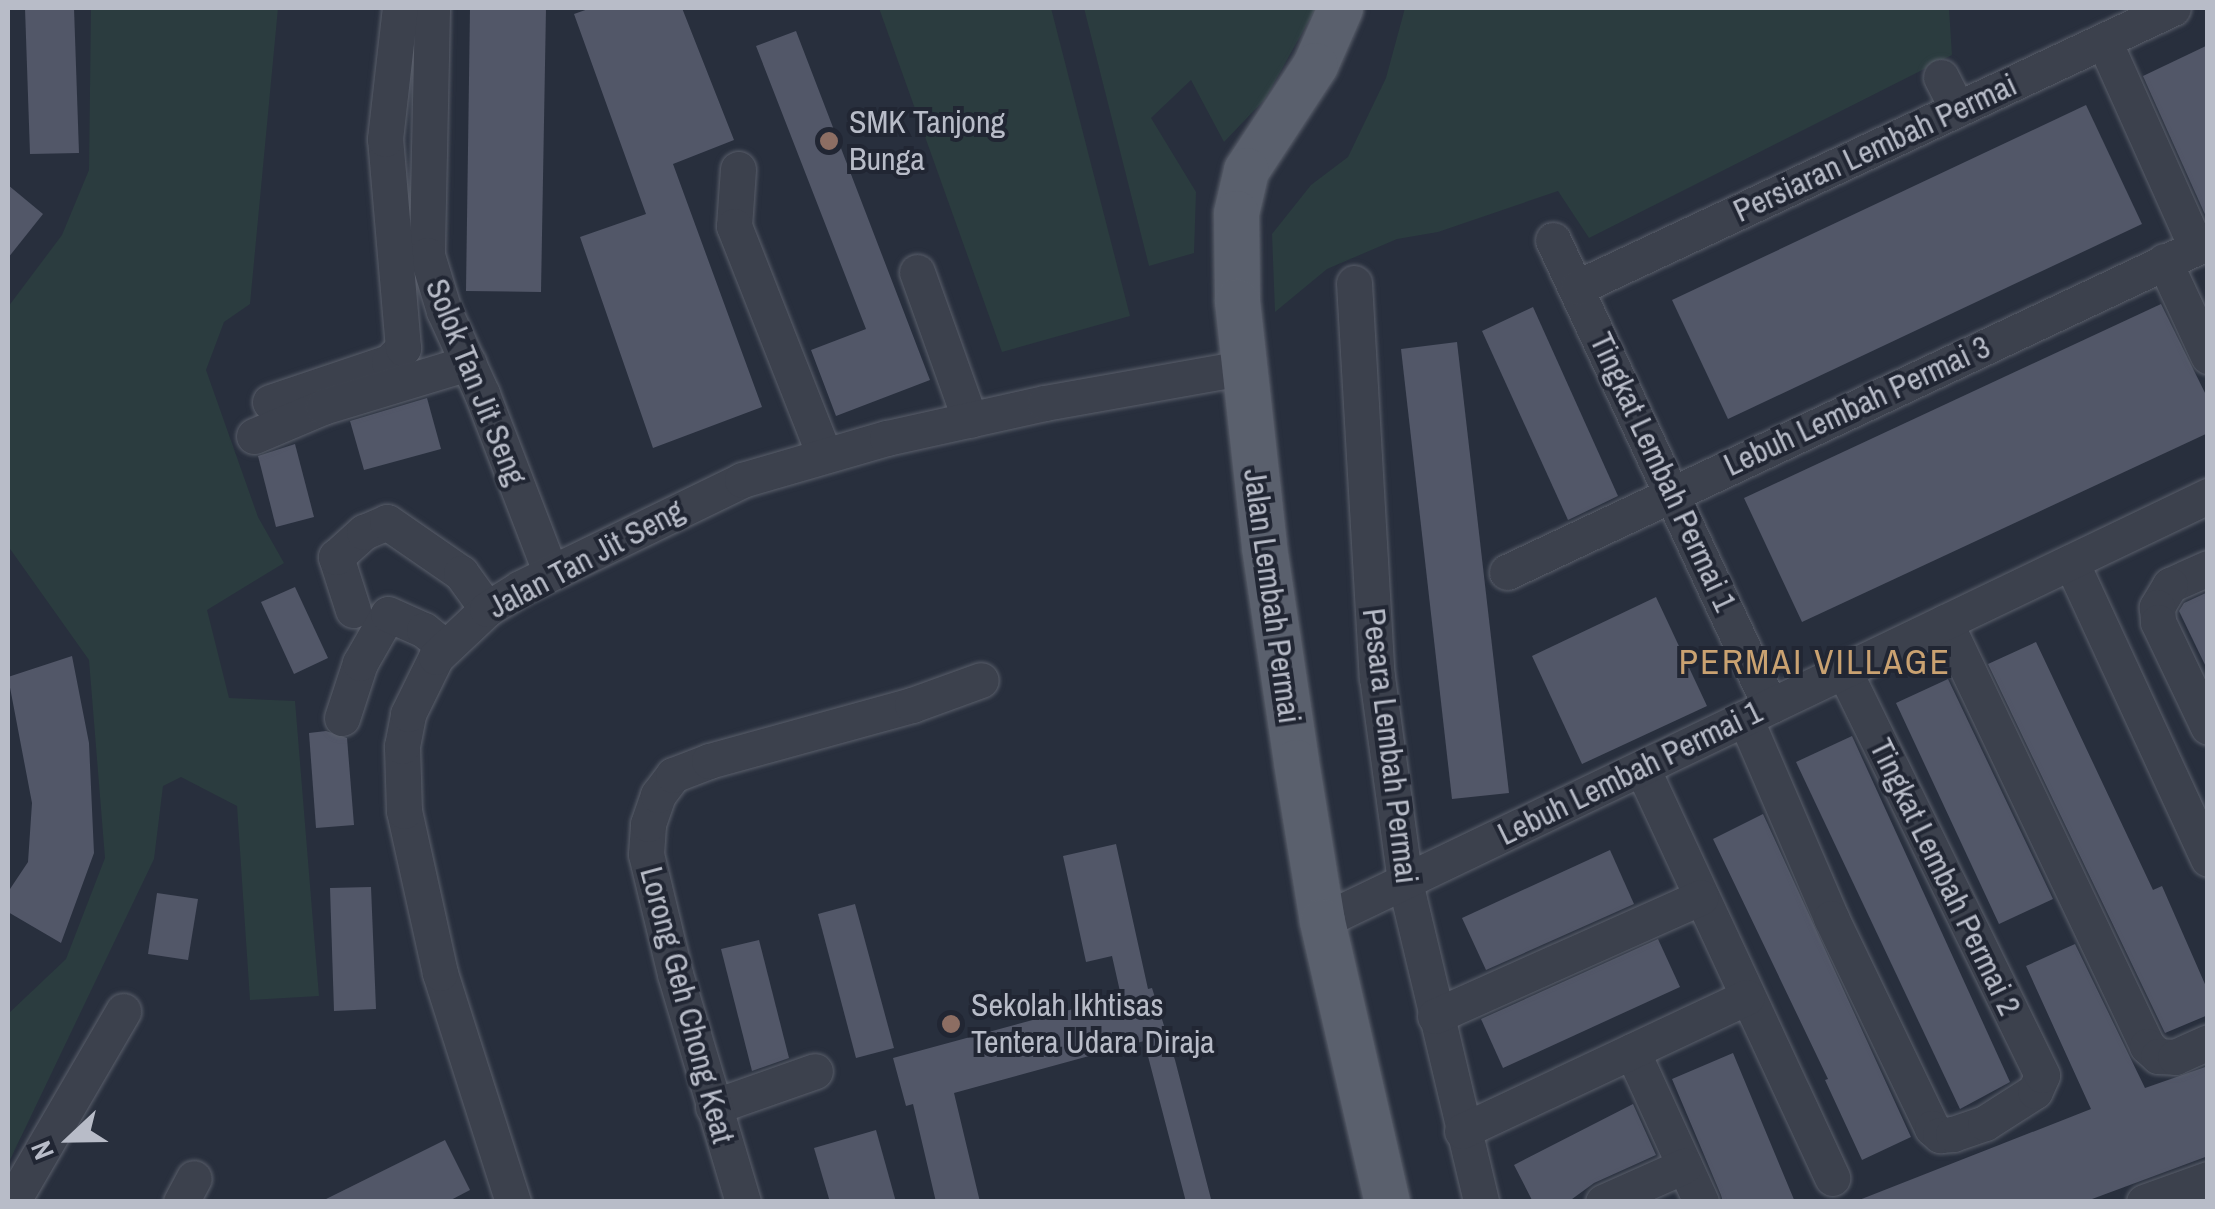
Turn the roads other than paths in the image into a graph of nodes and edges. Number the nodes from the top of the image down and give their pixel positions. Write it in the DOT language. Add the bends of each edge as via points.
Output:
graph roads {
  1 [pos="400,8"];
  2 [pos="432,8"];
  3 [pos="1340,8"];
  4 [pos="2172,8"];
  5 [pos="2104,41"];
  6 [pos="1941,77"];
  7 [pos="1957,109"];
  8 [pos="738,168"];
  9 [pos="1554,240"];
  10 [pos="2189,250"];
  11 [pos="917,272"];
  12 [pos="1354,283"];
  13 [pos="1578,288"];
  14 [pos="2208,356"];
  15 [pos="468,363"];
  16 [pos="1242,368"];
  17 [pos="270,402"];
  18 [pos="970,420"];
  19 [pos="254,436"];
  20 [pos="824,455"];
  21 [pos="1672,494"];
  22 [pos="2208,496"];
  23 [pos="2071,562"];
  24 [pos="2208,568"];
  25 [pos="550,572"];
  26 [pos="1508,572"];
  27 [pos="488,609"];
  28 [pos="353,610"];
  29 [pos="1945,622"];
  30 [pos="445,647"];
  31 [pos="1844,670"];
  32 [pos="980,680"];
  33 [pos="1758,712"];
  34 [pos="2205,714"];
  35 [pos="342,718"];
  36 [pos="1642,768"];
  37 [pos="2205,846"];
  38 [pos="1405,882"];
  39 [pos="1701,897"];
  40 [pos="1322,921"];
  41 [pos="1747,997"];
  42 [pos="123,1011"];
  43 [pos="1435,1016"];
  44 [pos="2208,1042"];
  45 [pos="1632,1052"];
  46 [pos="815,1071"];
  47 [pos="2039,1085"];
  48 [pos="713,1108"];
  49 [pos="1462,1131"];
  50 [pos="1684,1166"];
  51 [pos="1832,1178"];
  52 [pos="2208,1179"];
  53 [pos="12,1202"];
  54 [pos="514,1202"];
  55 [pos="742,1202"];
  56 [pos="1388,1202"];
  57 [pos="1481,1202"];
  58 [pos="1603,1202"];
  59 [pos="1701,1202"];
  60 [pos="2144,1202"];
  1 -- 17 [label="street" via="385,139 403,348 389,362"];
  2 -- 15 [label="street, Solok Tan Jit Seng" via="427,255"];
  3 -- 16 [label="main road, Jalan Lembah Permai" via="1314,65 1246,170 1236,213"];
  4 -- 5 [label="street, Persiaran Lembah Permai"];
  5 -- 7 [label="street, Persiaran Lembah Permai"];
  5 -- 10 [label="street"];
  6 -- 7 [label="street"];
  7 -- 13 [label="street, Persiaran Lembah Permai"];
  8 -- 20 [label="street" via="734,226"];
  9 -- 13 [label="street, Tingkat Lembah Permai 1"];
  10 -- 14 [label="street"];
  10 -- 21 [label="street, Lebuh Lembah Permai 3"];
  11 -- 18 [label="street"];
  12 -- 38 [label="street, Pesara Lembah Permai" via="1377,678"];
  13 -- 21 [label="street, Tingkat Lembah Permai 1"];
  15 -- 19 [label="street" via="323,407"];
  15 -- 25 [label="street, Solok Tan Jit Seng"];
  16 -- 18 [label="street, Jalan Tan Jit Seng"];
  16 -- 40 [label="main road, Jalan Lembah Permai"];
  18 -- 20 [label="street, Jalan Tan Jit Seng"];
  20 -- 25 [label="street, Jalan Tan Jit Seng" via="712,492"];
  21 -- 26 [label="street, Lebuh Lembah Permai 3"];
  21 -- 33 [label="street, Tingkat Lembah Permai 1"];
  22 -- 23 [label="street, Lebuh Lembah Permai 1"];
  23 -- 29 [label="street, Lebuh Lembah Permai 1"];
  23 -- 37 [label="street"];
  24 -- 34 [label="street" via="2170,585 2157,608"];
  25 -- 27 [label="street, Jalan Tan Jit Seng"];
  27 -- 28 [label="street" via="461,573 387,522 336,557"];
  27 -- 30 [label="street, Jalan Tan Jit Seng"];
  29 -- 31 [label="street, Lebuh Lembah Permai 1"];
  29 -- 44 [label="street" via="2147,1046 2158,1056 2175,1057"];
  30 -- 35 [label="street" via="388,614 360,663"];
  30 -- 54 [label="street, Jalan Tan Jit Seng" via="408,714 404,811 440,973"];
  31 -- 33 [label="street, Lebuh Lembah Permai 1"];
  31 -- 47 [label="street, Tingkat Lembah Permai 2" via="2042,1075"];
  32 -- 48 [label="street, Lorong Geh Chong Keat" via="709,761 673,775 658,795 646,854"];
  33 -- 36 [label="street, Lebuh Lembah Permai 1"];
  33 -- 47 [label="street, Tingkat Lembah Permai 1" via="1831,918 1932,1128 1953,1134 1985,1123"];
  36 -- 38 [label="street, Lebuh Lembah Permai 1"];
  36 -- 39 [label="street"];
  38 -- 40 [label="street, Lebuh Lembah Permai 1"];
  38 -- 43 [label="street, Pesara Lembah Permai"];
  39 -- 41 [label="street"];
  39 -- 43 [label="street"];
  40 -- 56 [label="main road, Jalan Lembah Permai"];
  41 -- 45 [label="street"];
  41 -- 51 [label="street"];
  42 -- 53 [label="street"];
  43 -- 49 [label="street, Pesara Lembah Permai"];
  45 -- 49 [label="street"];
  45 -- 50 [label="street"];
  46 -- 48 [label="street"];
  48 -- 55 [label="street, Lorong Geh Chong Keat"];
  49 -- 57 [label="street, Pesara Lembah Permai"];
  50 -- 58 [label="street"];
  50 -- 59 [label="street"];
  52 -- 60 [label="street"];
}
